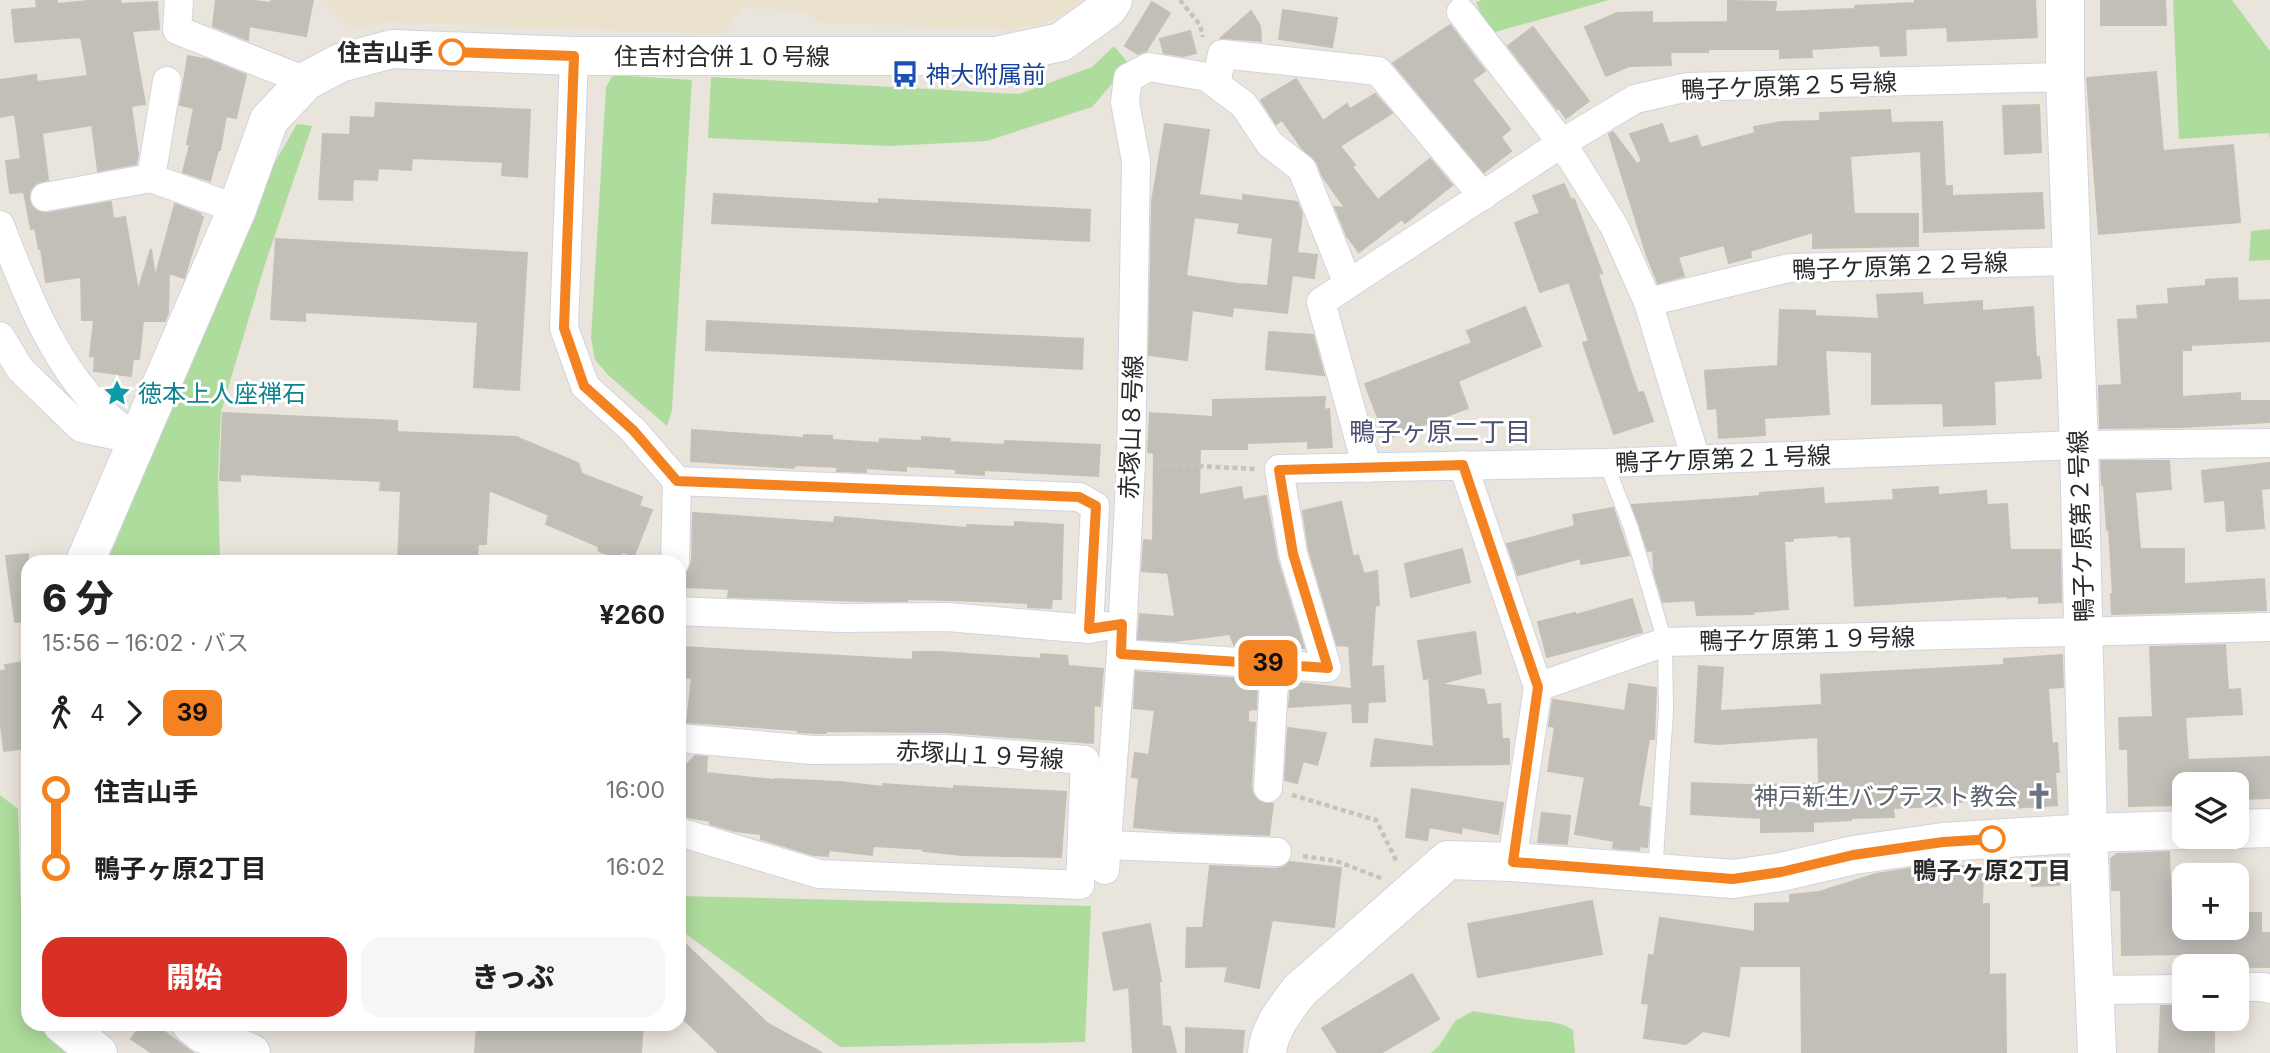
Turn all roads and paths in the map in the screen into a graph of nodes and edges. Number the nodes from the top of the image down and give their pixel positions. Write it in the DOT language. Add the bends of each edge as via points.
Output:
graph roads {
  1 [pos="179,0"];
  2 [pos="1113,0"];
  3 [pos="2065,0"];
  4 [pos="1461,12"];
  5 [pos="574,56"];
  6 [pos="2065,77"];
  7 [pos="167,81"];
  8 [pos="306,81"];
  9 [pos="1216,84"];
  10 [pos="1562,144"];
  11 [pos="151,178"];
  12 [pos="1483,196"];
  13 [pos="45,197"];
  14 [pos="237,209"];
  15 [pos="0,225"];
  16 [pos="2072,261"];
  17 [pos="1348,284"];
  18 [pos="1648,302"];
  19 [pos="0,336"];
  20 [pos="138,440"];
  21 [pos="2270,443"];
  22 [pos="2079,445"];
  23 [pos="1696,460"];
  24 [pos="1131,463"];
  25 [pos="1606,463"];
  26 [pos="1463,465"];
  27 [pos="1367,468"];
  28 [pos="1279,470"];
  29 [pos="677,481"];
  30 [pos="88,555"];
  31 [pos="674,555"];
  32 [pos="686,611"];
  33 [pos="1122,624"];
  34 [pos="2270,627"];
  35 [pos="1089,629"];
  36 [pos="2084,634"];
  37 [pos="1665,642"];
  38 [pos="1121,654"];
  39 [pos="1275,663"];
  40 [pos="1538,687"];
  41 [pos="686,739"];
  42 [pos="1268,788"];
  43 [pos="2270,828"];
  44 [pos="2249,829"];
  45 [pos="2172,830"];
  46 [pos="2088,832"];
  47 [pos="686,834"];
  48 [pos="1277,852"];
  49 [pos="1513,862"];
  50 [pos="1655,873"];
  51 [pos="1412,890"];
  52 [pos="2249,988"];
  53 [pos="2172,989"];
  54 [pos="2270,989"];
  55 [pos="2096,990"];
  56 [pos="71,1031"];
  57 [pos="201,1031"];
  58 [pos="98,1053"];
  59 [pos="251,1053"];
  60 [pos="1267,1053"];
  61 [pos="2097,1053"];
  1 -- 8 [label="street" via="177,30"];
  2 -- 5 [label="street, 住吉村合併１０号線" via="1061,43 996,56"];
  3 -- 6 [label="street, 鴨子ケ原第２号線"];
  4 -- 10 [label="street"];
  5 -- 8 [label="street, 住吉村合併１０号線" via="392,49 340,63"];
  5 -- 29 [label="street" via="564,328 584,386 633,430"];
  6 -- 10 [label="street, 鴨子ケ原第２５号線" via="1688,87 1635,99"];
  6 -- 16 [label="street, 鴨子ケ原第２号線"];
  7 -- 11 [label="street"];
  8 -- 14 [label="street, 住吉村合併１０号線" via="269,120"];
  9 -- 12 [label="street" via="1222,54 1378,71"];
  9 -- 17 [label="street" via="1244,105 1270,144 1302,169"];
  9 -- 24 [label="street, 赤塚山８号線" via="1207,77 1149,67 1128,78 1125,102 1136,161"];
  10 -- 12 [label="street, 鴨子ケ原第２５号線"];
  10 -- 18 [label="street" via="1614,226"];
  11 -- 13 [label="street"];
  11 -- 14 [label="street"];
  12 -- 17 [label="street, 鴨子ケ原第２５号線"];
  14 -- 20 [label="street, 住吉村合併１０号線"];
  15 -- 20 [label="street" via="26,292 62,361 101,410"];
  16 -- 18 [label="street, 鴨子ケ原第２２号線" via="1789,268"];
  16 -- 22 [label="street, 鴨子ケ原第２号線"];
  17 -- 27 [label="street, 鴨子ケ原第２５号線" via="1321,302"];
  18 -- 23 [label="street"];
  19 -- 20 [label="street" via="20,369 81,428"];
  20 -- 30 [label="street, 住吉村合併１０号線"];
  21 -- 22 [label="street, 鴨子ケ原第２１号線"];
  22 -- 23 [label="street, 鴨子ケ原第２１号線"];
  22 -- 36 [label="street, 鴨子ケ原第２号線"];
  23 -- 25 [label="street, 鴨子ケ原第２１号線"];
  24 -- 28 [label="path"];
  24 -- 33 [label="street, 赤塚山８号線"];
  25 -- 26 [label="street, 鴨子ケ原第２１号線"];
  25 -- 37 [label="lane"];
  26 -- 27 [label="street, 鴨子ケ原第２１号線"];
  26 -- 40 [label="street"];
  27 -- 28 [label="street, 鴨子ケ原第２１号線"];
  28 -- 39 [label="street" via="1293,554 1328,668"];
  29 -- 31 [label="street"];
  29 -- 35 [label="street" via="1079,497 1096,506"];
  32 -- 35 [label="street" via="947,617"];
  33 -- 35 [label="street"];
  33 -- 38 [label="street, 赤塚山８号線"];
  34 -- 36 [label="street, 鴨子ケ原第１９号線"];
  36 -- 37 [label="street, 鴨子ケ原第１９号線"];
  36 -- 46 [label="street, 鴨子ケ原第２号線"];
  37 -- 40 [label="street, 鴨子ケ原第１９号線"];
  37 -- 50 [label="lane" via="1666,711"];
  38 -- 39 [label="street"];
  38 -- 48 [label="street, 赤塚山８号線" via="1106,857"];
  39 -- 42 [label="street"];
  40 -- 49 [label="street"];
  41 -- 47 [label="street, 赤塚山１９号線" via="813,750 945,749 1085,760 1080,885 819,874"];
  42 -- 51 [label="path" via="1376,820"];
  43 -- 44 [label="street"];
  45 -- 46 [label="street"];
  46 -- 50 [label="street" via="1943,842 1733,879"];
  46 -- 55 [label="street, 鴨子ケ原第２号線"];
  48 -- 51 [label="path" via="1336,861"];
  49 -- 50 [label="street"];
  49 -- 51 [label="street" via="1448,860"];
  51 -- 60 [label="street" via="1300,990 1281,1015"];
  52 -- 54 [label="street"];
  53 -- 55 [label="street"];
  55 -- 61 [label="street, 鴨子ケ原第２号線"];
  56 -- 58 [label="street"];
  57 -- 59 [label="street"];
}
